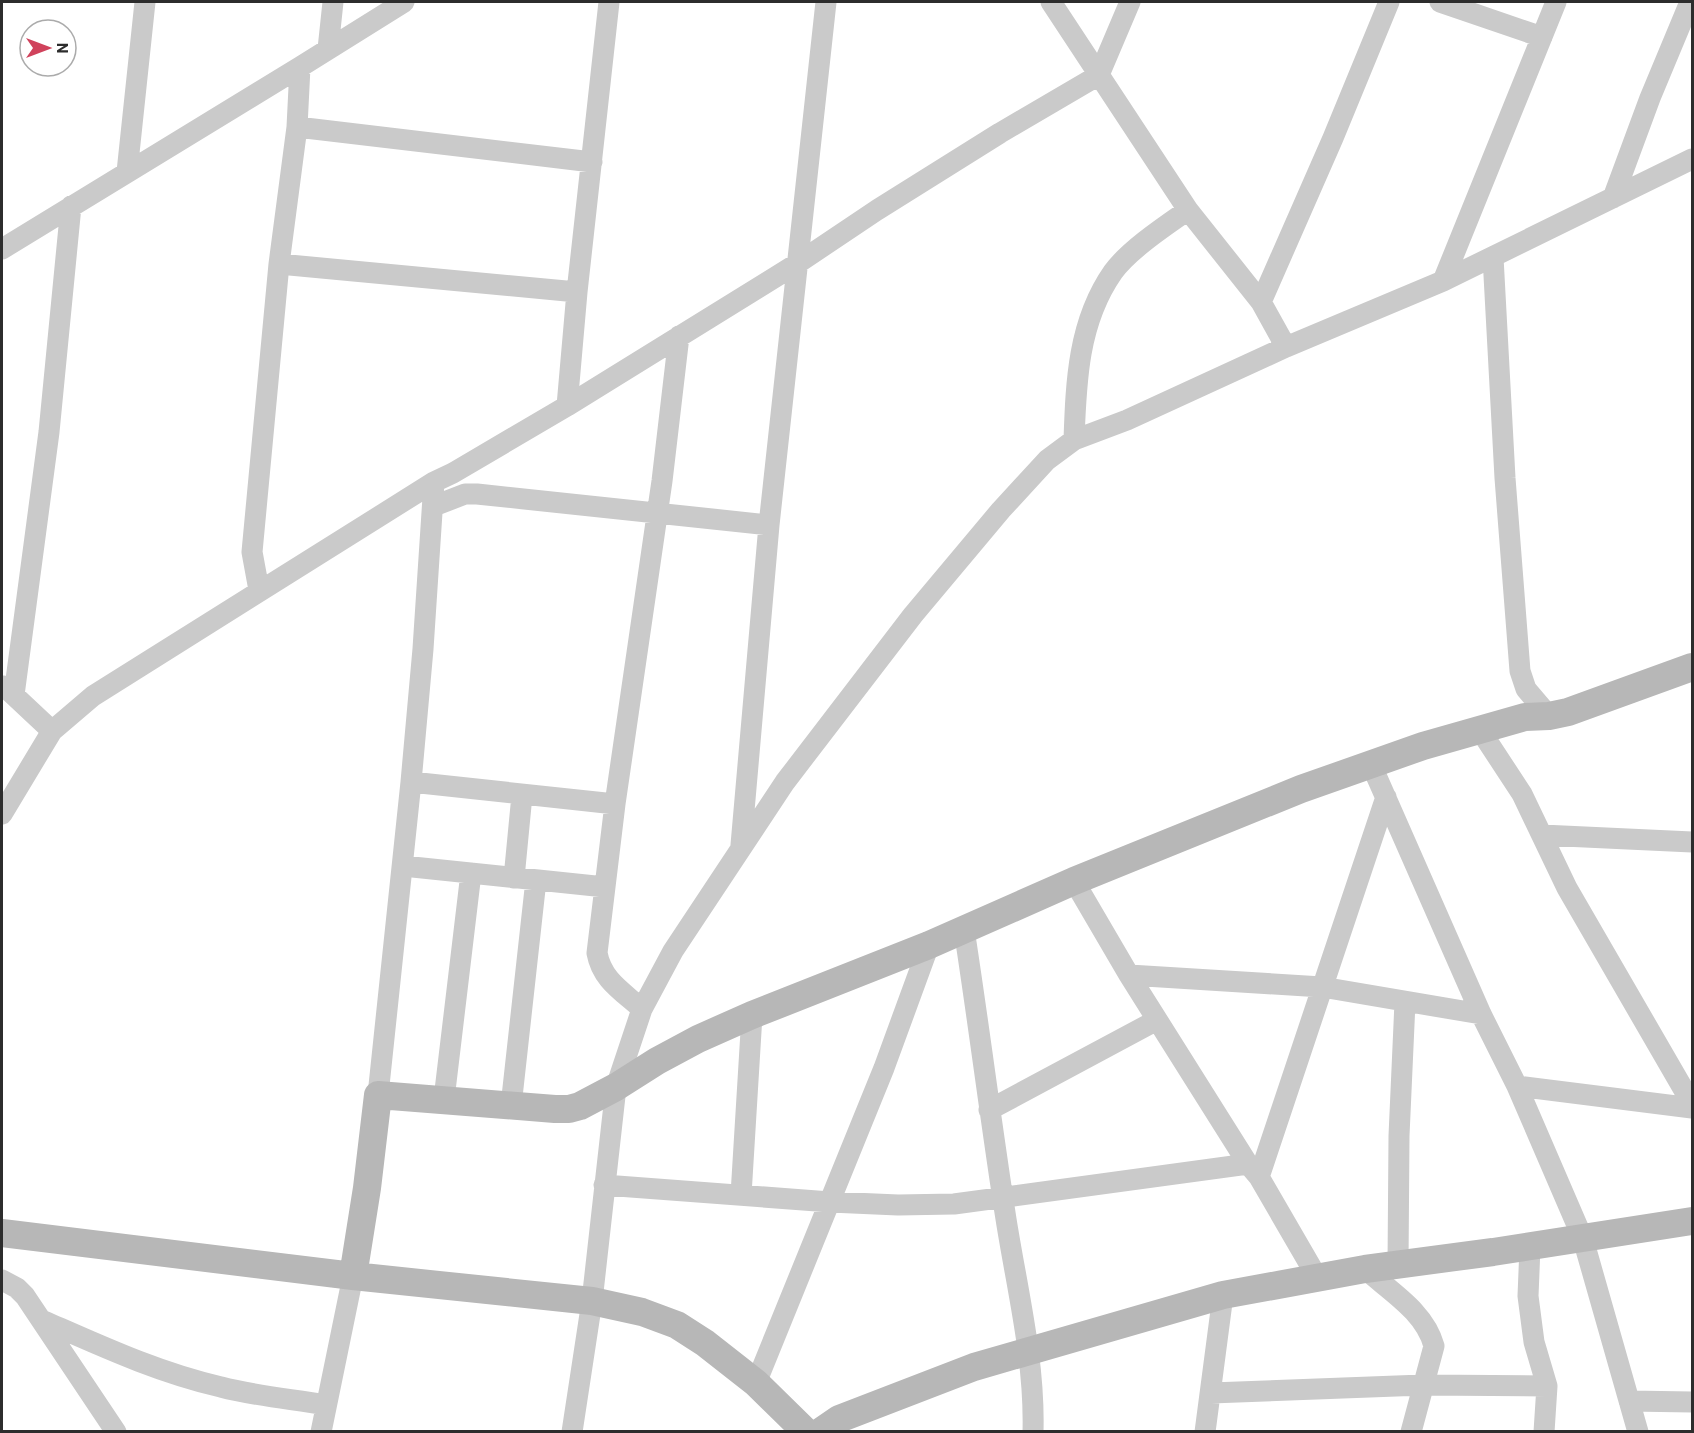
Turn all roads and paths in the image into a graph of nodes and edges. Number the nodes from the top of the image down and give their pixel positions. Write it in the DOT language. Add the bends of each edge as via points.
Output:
graph roads {
  1 [pos="145,2"];
  2 [pos="333,2"];
  3 [pos="404,2"];
  4 [pos="609,2"];
  5 [pos="826,2"];
  6 [pos="1051,2"];
  7 [pos="1130,2"];
  8 [pos="1389,2"];
  9 [pos="1440,2"];
  10 [pos="1556,2"];
  11 [pos="1690,2"];
  12 [pos="1542,37"];
  13 [pos="328,49"];
  14 [pos="300,67"];
  15 [pos="1099,75"];
  16 [pos="297,127"];
  17 [pos="1692,159"];
  18 [pos="592,162"];
  19 [pos="127,172"];
  20 [pos="1613,198"];
  21 [pos="71,206"];
  22 [pos="1188,210"];
  23 [pos="2,249"];
  24 [pos="1493,257"];
  25 [pos="798,263"];
  26 [pos="279,264"];
  27 [pos="1443,281"];
  28 [pos="577,292"];
  29 [pos="1261,302"];
  30 [pos="679,336"];
  31 [pos="1286,347"];
  32 [pos="567,406"];
  33 [pos="1074,440"];
  34 [pos="434,482"];
  35 [pos="434,506"];
  36 [pos="656,513"];
  37 [pos="769,525"];
  38 [pos="259,590"];
  39 [pos="1692,648"];
  40 [pos="1692,667"];
  41 [pos="8,689"];
  42 [pos="1538,713"];
  43 [pos="1480,730"];
  44 [pos="52,731"];
  45 [pos="1371,764"];
  46 [pos="411,782"];
  47 [pos="522,795"];
  48 [pos="1386,797"];
  49 [pos="615,804"];
  50 [pos="2,814"];
  51 [pos="1542,835"];
  52 [pos="1692,842"];
  53 [pos="741,846"];
  54 [pos="404,866"];
  55 [pos="471,873"];
  56 [pos="514,878"];
  57 [pos="536,880"];
  58 [pos="1074,881"];
  59 [pos="605,887"];
  60 [pos="964,929"];
  61 [pos="929,945"];
  62 [pos="1129,975"];
  63 [pos="1322,987"];
  64 [pos="1405,1002"];
  65 [pos="642,1009"];
  66 [pos="1481,1014"];
  67 [pos="752,1015"];
  68 [pos="1157,1020"];
  69 [pos="1517,1086"];
  70 [pos="616,1088"];
  71 [pos="378,1095"];
  72 [pos="444,1100"];
  73 [pos="511,1106"];
  74 [pos="1692,1106"];
  75 [pos="989,1110"];
  76 [pos="1254,1170"];
  77 [pos="604,1185"];
  78 [pos="741,1195"];
  79 [pos="1003,1198"];
  80 [pos="831,1202"];
  81 [pos="1692,1221"];
  82 [pos="2,1233"];
  83 [pos="1583,1239"];
  84 [pos="1530,1247"];
  85 [pos="1398,1265"];
  86 [pos="1365,1269"];
  87 [pos="353,1276"];
  88 [pos="1317,1277"];
  89 [pos="2,1280"];
  90 [pos="1224,1295"];
  91 [pos="592,1301"];
  92 [pos="44,1321"];
  93 [pos="1028,1351"];
  94 [pos="756,1383"];
  95 [pos="1423,1385"];
  96 [pos="1547,1386"];
  97 [pos="1210,1393"];
  98 [pos="1629,1401"];
  99 [pos="1692,1402"];
  100 [pos="326,1405"];
  101 [pos="116,1431"];
  102 [pos="321,1431"];
  103 [pos="572,1431"];
  104 [pos="806,1431"];
  105 [pos="820,1431"];
  106 [pos="1033,1431"];
  107 [pos="1205,1431"];
  108 [pos="1411,1431"];
  109 [pos="1544,1431"];
  110 [pos="1638,1431"];
  1 -- 19 [label="street"];
  2 -- 13 [label="street"];
  3 -- 13 [label="street"];
  4 -- 18 [label="street"];
  5 -- 25 [label="street"];
  6 -- 15 [label="street"];
  7 -- 15 [label="street"];
  8 -- 29 [label="street"];
  9 -- 12 [label="street"];
  10 -- 12 [label="street"];
  11 -- 20 [label="street"];
  12 -- 27 [label="street"];
  13 -- 14 [label="street"];
  14 -- 16 [label="street"];
  14 -- 19 [label="street"];
  15 -- 22 [label="street"];
  15 -- 25 [label="street" via="915,186"];
  16 -- 18 [label="street"];
  16 -- 26 [label="street"];
  17 -- 20 [label="street"];
  18 -- 28 [label="street"];
  19 -- 21 [label="street"];
  20 -- 24 [label="street"];
  21 -- 23 [label="street"];
  21 -- 41 [label="street" via="49,432"];
  22 -- 29 [label="street"];
  22 -- 33 [label="street" via="1148,238 1114,271 1093,308 1081,346"];
  24 -- 27 [label="street"];
  24 -- 42 [label="street" via="1520,671"];
  25 -- 30 [label="street"];
  25 -- 37 [label="street"];
  26 -- 28 [label="street"];
  26 -- 38 [label="street" via="252,552"];
  27 -- 31 [label="street"];
  28 -- 32 [label="street"];
  29 -- 31 [label="street"];
  30 -- 32 [label="street"];
  30 -- 36 [label="street"];
  31 -- 33 [label="street"];
  32 -- 34 [label="street"];
  33 -- 53 [label="street" via="1047,460 1000,510 913,615"];
  34 -- 35 [label="street"];
  34 -- 38 [label="street"];
  35 -- 36 [label="street" via="465,494 477,494"];
  35 -- 46 [label="street"];
  36 -- 37 [label="street"];
  36 -- 49 [label="street"];
  37 -- 53 [label="street"];
  38 -- 44 [label="street" via="93,696"];
  39 -- 42 [label="street" via="1563,693"];
  40 -- 42 [label="street" via="1568,712"];
  41 -- 44 [label="street"];
  42 -- 43 [label="street"];
  43 -- 45 [label="street"];
  43 -- 51 [label="street" via="1522,794"];
  44 -- 50 [label="street"];
  45 -- 48 [label="street"];
  45 -- 58 [label="street"];
  46 -- 47 [label="street"];
  46 -- 54 [label="street"];
  47 -- 49 [label="street"];
  47 -- 56 [label="street"];
  48 -- 63 [label="street"];
  48 -- 66 [label="street"];
  49 -- 59 [label="street"];
  51 -- 52 [label="street"];
  51 -- 74 [label="street" via="1567,888"];
  53 -- 65 [label="street" via="673,951"];
  54 -- 55 [label="street"];
  54 -- 71 [label="street"];
  55 -- 56 [label="street"];
  55 -- 72 [label="street"];
  56 -- 57 [label="street"];
  57 -- 59 [label="street"];
  57 -- 73 [label="street"];
  58 -- 60 [label="street"];
  58 -- 62 [label="street"];
  59 -- 65 [label="street" via="597,953 600,966 606,977"];
  60 -- 61 [label="street"];
  60 -- 75 [label="street"];
  61 -- 67 [label="street"];
  61 -- 80 [label="street"];
  62 -- 63 [label="street"];
  62 -- 68 [label="street"];
  63 -- 64 [label="street"];
  63 -- 76 [label="street"];
  64 -- 66 [label="street"];
  64 -- 85 [label="street"];
  65 -- 70 [label="street"];
  66 -- 69 [label="street"];
  67 -- 70 [label="street" via="657,1061"];
  67 -- 78 [label="street"];
  68 -- 75 [label="street"];
  68 -- 76 [label="street"];
  69 -- 74 [label="street"];
  69 -- 83 [label="street"];
  70 -- 73 [label="street" via="569,1109"];
  70 -- 77 [label="street"];
  71 -- 72 [label="street"];
  71 -- 87 [label="street"];
  72 -- 73 [label="street"];
  75 -- 79 [label="street"];
  76 -- 79 [label="street"];
  76 -- 88 [label="street"];
  77 -- 78 [label="street"];
  77 -- 91 [label="street"];
  78 -- 80 [label="street"];
  79 -- 80 [label="street" via="954,1204"];
  79 -- 93 [label="street"];
  80 -- 94 [label="street"];
  81 -- 83 [label="street"];
  82 -- 87 [label="street"];
  83 -- 84 [label="street"];
  83 -- 98 [label="street"];
  84 -- 85 [label="street"];
  84 -- 96 [label="street" via="1528,1296 1534,1342"];
  85 -- 86 [label="street"];
  86 -- 88 [label="street"];
  86 -- 95 [label="street" via="1422,1319 1431,1333 1434,1346"];
  87 -- 91 [label="street"];
  87 -- 100 [label="street"];
  88 -- 90 [label="street"];
  89 -- 92 [label="street" via="17,1288"];
  90 -- 93 [label="street"];
  90 -- 97 [label="street"];
  91 -- 94 [label="street" via="642,1312 677,1325"];
  91 -- 103 [label="street"];
  92 -- 100 [label="street" via="183,1377 222,1388"];
  92 -- 101 [label="street"];
  93 -- 105 [label="street" via="922,1386 839,1419"];
  93 -- 106 [label="street" via="1034,1396"];
  94 -- 104 [label="street"];
  95 -- 96 [label="street"];
  95 -- 97 [label="street"];
  95 -- 108 [label="street"];
  96 -- 109 [label="street"];
  97 -- 107 [label="street"];
  98 -- 99 [label="street"];
  98 -- 110 [label="street"];
  100 -- 102 [label="street"];
}
